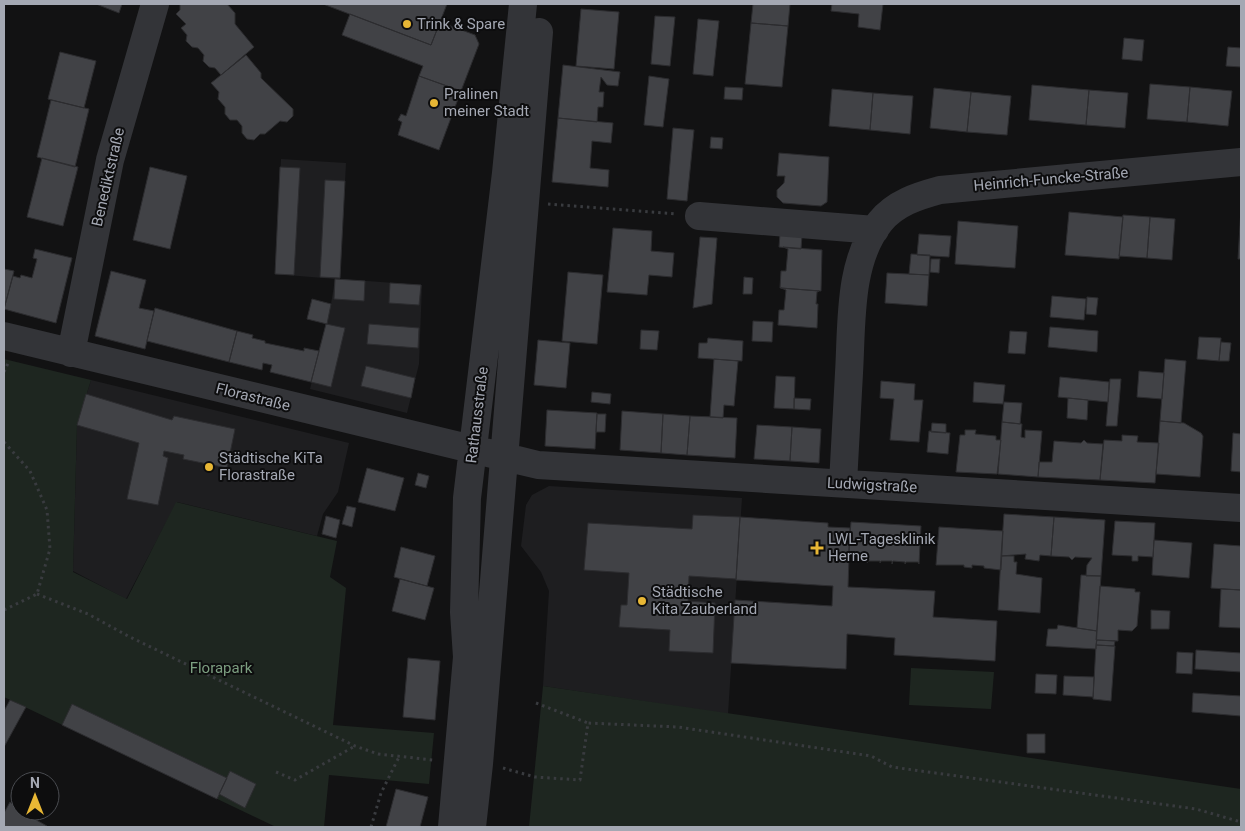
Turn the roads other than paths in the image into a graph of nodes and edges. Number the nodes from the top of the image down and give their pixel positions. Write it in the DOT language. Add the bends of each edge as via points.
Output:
graph roads {
  1 [pos="155,4"];
  2 [pos="524,4"];
  3 [pos="542,4"];
  4 [pos="1241,162"];
  5 [pos="699,216"];
  6 [pos="875,230"];
  7 [pos="4,336"];
  8 [pos="71,353"];
  9 [pos="473,450"];
  10 [pos="503,457"];
  11 [pos="843,484"];
  12 [pos="1241,508"];
  13 [pos="452,827"];
  14 [pos="472,827"];
  1 -- 8 [label="street, Benediktstraße" via="110,160"];
  2 -- 9 [label="street, Rathausstraße"];
  3 -- 10 [label="street, Rathausstraße"];
  4 -- 6 [label="street, Heinrich-Funcke-Straße" via="940,190 898,206"];
  5 -- 6 [label="street"];
  6 -- 11 [label="street, Heinrich-Funcke-Straße" via="863,257 854,297"];
  7 -- 8 [label="street, Florastraße"];
  8 -- 9 [label="street, Florastraße"];
  9 -- 10 [label="street, Florastraße"];
  9 -- 13 [label="street, Rathausstraße" via="465,555 467,657"];
  10 -- 11 [label="street, Ludwigstraße" via="538,465"];
  10 -- 14 [label="street, Rathausstraße"];
  11 -- 12 [label="street, Ludwigstraße"];
}
